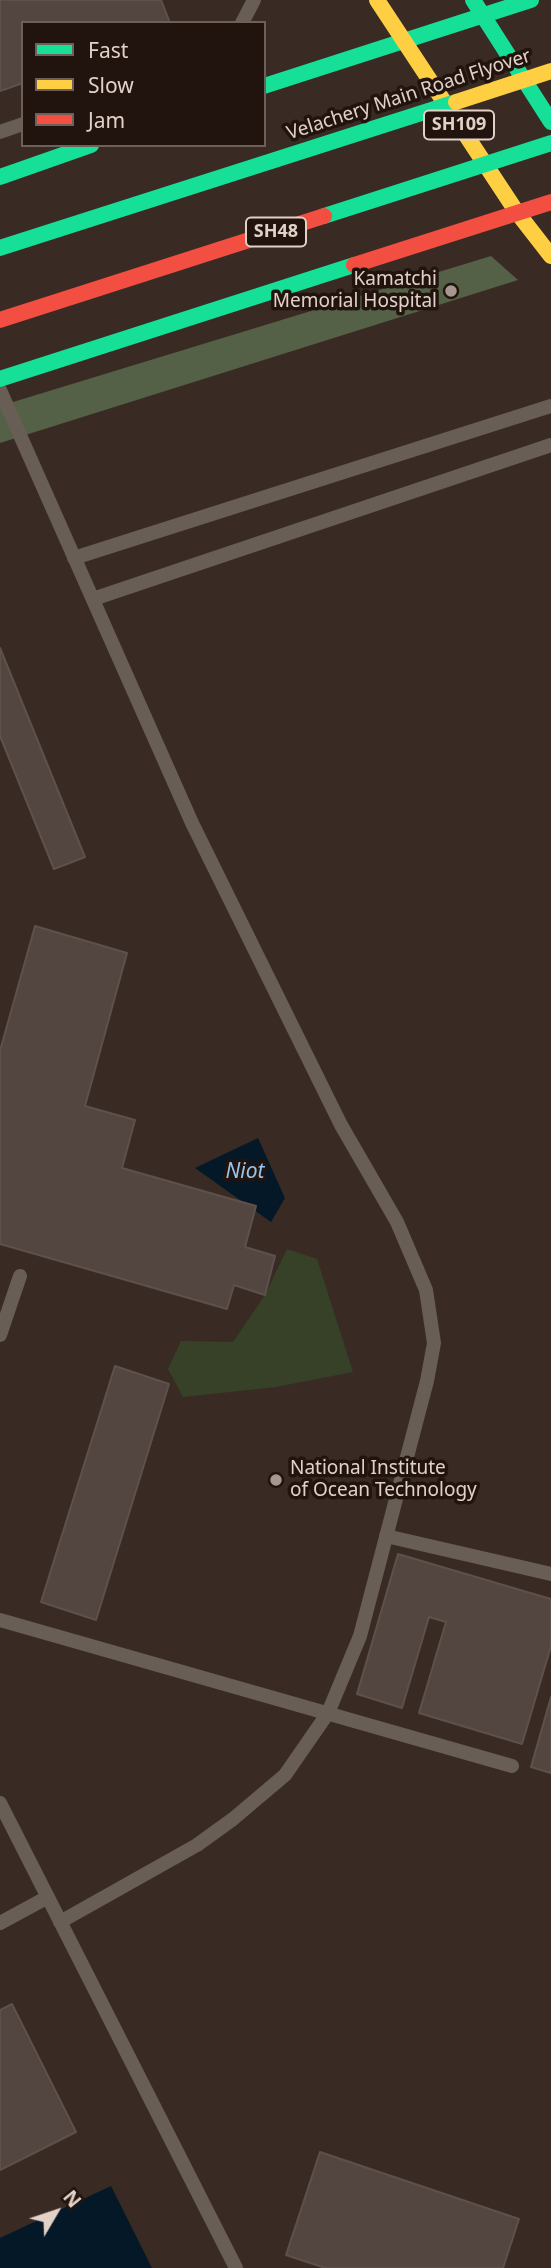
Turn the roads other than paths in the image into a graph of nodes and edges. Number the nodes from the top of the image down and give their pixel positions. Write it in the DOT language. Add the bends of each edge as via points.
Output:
graph roads {
  1 [pos="254,0"];
  2 [pos="377,0"];
  3 [pos="473,0"];
  4 [pos="531,0"];
  5 [pos="485,15"];
  6 [pos="243,21"];
  7 [pos="402,39"];
  8 [pos="551,72"];
  9 [pos="266,85"];
  10 [pos="551,122"];
  11 [pos="21,125"];
  12 [pos="0,132"];
  13 [pos="551,143"];
  14 [pos="85,147"];
  15 [pos="0,177"];
  16 [pos="551,202"];
  17 [pos="516,211"];
  18 [pos="0,248"];
  19 [pos="551,256"];
  20 [pos="0,320"];
  21 [pos="0,379"];
  22 [pos="0,390"];
  23 [pos="551,405"];
  24 [pos="551,445"];
  25 [pos="74,558"];
  26 [pos="93,599"];
  27 [pos="20,1276"];
  28 [pos="0,1335"];
  29 [pos="386,1536"];
  30 [pos="551,1574"];
  31 [pos="0,1620"];
  32 [pos="328,1713"];
  33 [pos="512,1766"];
  34 [pos="0,1803"];
  35 [pos="48,1897"];
  36 [pos="60,1922"];
  37 [pos="0,1923"];
  38 [pos="236,2268"];
  1 -- 6 [label="lane"];
  2 -- 7 [label="main road, SH109"];
  3 -- 5 [label="main road"];
  4 -- 5 [label="main road"];
  5 -- 7 [label="main road"];
  5 -- 10 [label="main road"];
  7 -- 9 [label="main road"];
  7 -- 17 [label="main road, SH109"];
  8 -- 18 [label="main road, Velachery Main Road Flyover, bridge"];
  11 -- 12 [label="lane"];
  13 -- 20 [label="main road, SH48, bridge"];
  14 -- 15 [label="main road"];
  16 -- 17 [label="main road"];
  17 -- 19 [label="main road, SH109"];
  17 -- 21 [label="main road"];
  22 -- 25 [label="lane"];
  23 -- 25 [label="lane"];
  24 -- 26 [label="lane"];
  25 -- 26 [label="lane"];
  26 -- 29 [label="lane" via="192,823 341,1125 397,1222 426,1290 434,1343"];
  27 -- 28 [label="lane"];
  29 -- 30 [label="lane"];
  29 -- 32 [label="lane" via="360,1636"];
  31 -- 32 [label="lane"];
  32 -- 33 [label="lane"];
  32 -- 36 [label="lane" via="285,1775 233,1819 197,1845"];
  34 -- 35 [label="lane"];
  35 -- 36 [label="lane"];
  35 -- 37 [label="lane"];
  36 -- 38 [label="lane"];
}
